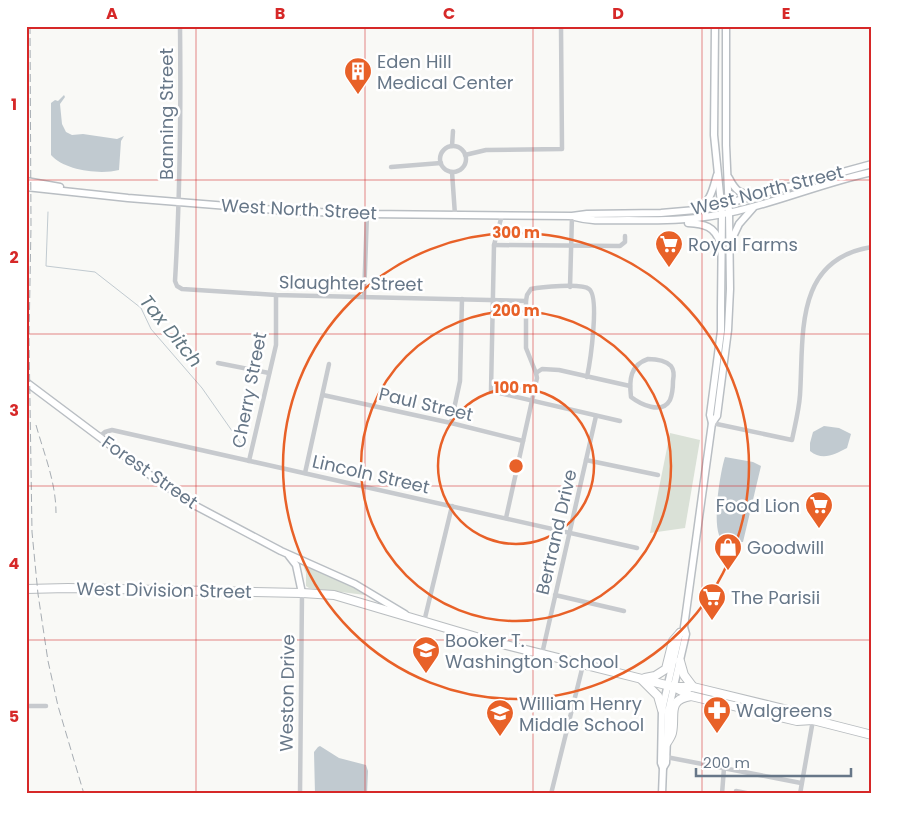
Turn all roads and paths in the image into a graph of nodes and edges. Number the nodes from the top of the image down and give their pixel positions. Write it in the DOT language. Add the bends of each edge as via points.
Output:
graph roads {
  1 [pos="180,26"];
  2 [pos="561,26"];
  3 [pos="715,26"];
  4 [pos="726,26"];
  5 [pos="452,131"];
  6 [pos="452,146"];
  7 [pos="465,154"];
  8 [pos="441,163"];
  9 [pos="872,164"];
  10 [pos="391,167"];
  11 [pos="452,172"];
  12 [pos="718,172"];
  13 [pos="872,172"];
  14 [pos="727,174"];
  15 [pos="26,181"];
  16 [pos="26,187"];
  17 [pos="83,193"];
  18 [pos="765,194"];
  19 [pos="180,202"];
  20 [pos="729,204"];
  21 [pos="721,206"];
  22 [pos="754,207"];
  23 [pos="692,210"];
  24 [pos="730,213"];
  25 [pos="367,214"];
  26 [pos="722,214"];
  27 [pos="455,215"];
  28 [pos="502,215"];
  29 [pos="572,216"];
  30 [pos="669,221"];
  31 [pos="625,236"];
  32 [pos="730,245"];
  33 [pos="494,246"];
  34 [pos="571,246"];
  35 [pos="872,247"];
  36 [pos="722,248"];
  37 [pos="176,286"];
  38 [pos="570,287"];
  39 [pos="276,295"];
  40 [pos="364,297"];
  41 [pos="462,300"];
  42 [pos="492,300"];
  43 [pos="526,301"];
  44 [pos="218,363"];
  45 [pos="328,364"];
  46 [pos="536,372"];
  47 [pos="269,373"];
  48 [pos="587,377"];
  49 [pos="26,382"];
  50 [pos="630,386"];
  51 [pos="323,395"];
  52 [pos="532,401"];
  53 [pos="596,416"];
  54 [pos="620,421"];
  55 [pos="451,423"];
  56 [pos="712,423"];
  57 [pos="99,437"];
  58 [pos="523,441"];
  59 [pos="586,460"];
  60 [pos="250,461"];
  61 [pos="305,473"];
  62 [pos="658,475"];
  63 [pos="452,506"];
  64 [pos="506,518"];
  65 [pos="570,532"];
  66 [pos="637,548"];
  67 [pos="281,550"];
  68 [pos="26,588"];
  69 [pos="302,592"];
  70 [pos="555,595"];
  71 [pos="624,611"];
  72 [pos="412,619"];
  73 [pos="424,623"];
  74 [pos="682,630"];
  75 [pos="542,654"];
  76 [pos="680,661"];
  77 [pos="583,665"];
  78 [pos="640,678"];
  79 [pos="671,686"];
  80 [pos="692,692"];
  81 [pos="26,706"];
  82 [pos="46,706"];
  83 [pos="662,710"];
  84 [pos="813,720"];
  85 [pos="872,735"];
  86 [pos="666,744"];
  87 [pos="666,756"];
  88 [pos="663,768"];
  89 [pos="724,768"];
  90 [pos="801,783"];
  91 [pos="300,794"];
  92 [pos="551,794"];
  93 [pos="662,794"];
  94 [pos="722,794"];
  95 [pos="736,794"];
  96 [pos="751,794"];
  97 [pos="800,794"];
  1 -- 19 [label="street, Banning Street"];
  2 -- 7 [label="street" via="562,149 486,150"];
  3 -- 12 [label="main road" via="714,135"];
  4 -- 14 [label="main road"];
  5 -- 6 [label="street"];
  6 -- 7 [label="street"];
  6 -- 8 [label="street" via="443,151"];
  7 -- 11 [label="street" via="464,167"];
  8 -- 10 [label="street"];
  8 -- 11 [label="street"];
  9 -- 18 [label="main road, West North Street"];
  11 -- 27 [label="street"];
  12 -- 21 [label="main road"];
  12 -- 23 [label="main road" via="709,200"];
  13 -- 22 [label="main road, West North Street"];
  14 -- 18 [label="main road" via="740,192"];
  14 -- 20 [label="main road"];
  15 -- 17 [label="main road"];
  16 -- 17 [label="main road, West North Street"];
  17 -- 19 [label="main road, West North Street"];
  18 -- 20 [label="main road, West North Street"];
  19 -- 25 [label="main road, West North Street"];
  19 -- 37 [label="street, Banning Street"];
  20 -- 21 [label="main road, West North Street"];
  20 -- 24 [label="main road"];
  21 -- 23 [label="main road, West North Street"];
  21 -- 26 [label="main road"];
  22 -- 24 [label="main road, West North Street"];
  22 -- 32 [label="main road" via="739,224"];
  23 -- 29 [label="main road, West North Street"];
  24 -- 26 [label="main road, West North Street"];
  24 -- 32 [label="main road"];
  25 -- 27 [label="main road, West North Street"];
  25 -- 40 [label="street"];
  26 -- 30 [label="main road, West North Street"];
  26 -- 36 [label="main road"];
  27 -- 28 [label="main road, West North Street"];
  28 -- 29 [label="main road, West North Street"];
  28 -- 33 [label="street"];
  29 -- 30 [label="main road, West North Street" via="590,220"];
  29 -- 34 [label="street"];
  30 -- 36 [label="main road" via="707,225 716,233"];
  31 -- 34 [label="street" via="625,242 620,246"];
  32 -- 56 [label="main road" via="728,330 717,416"];
  33 -- 34 [label="street"];
  33 -- 42 [label="street"];
  34 -- 38 [label="street"];
  35 -- 56 [label="street" via="835,262 812,289 802,329 800,396 792,440"];
  36 -- 56 [label="main road" via="721,331 710,415"];
  37 -- 39 [label="street, Slaughter Street"];
  38 -- 43 [label="street" via="531,289"];
  38 -- 48 [label="street" via="585,287 593,294 591,358"];
  39 -- 40 [label="street, Slaughter Street"];
  39 -- 47 [label="street, Cherry Street" via="276,345"];
  40 -- 41 [label="street, Slaughter Street"];
  41 -- 42 [label="street, Slaughter Street"];
  41 -- 55 [label="street" via="460,381"];
  42 -- 43 [label="street, Slaughter Street"];
  42 -- 52 [label="street" via="491,391"];
  43 -- 46 [label="street" via="526,348"];
  44 -- 47 [label="street"];
  45 -- 51 [label="street"];
  46 -- 48 [label="street" via="545,369"];
  46 -- 52 [label="street"];
  47 -- 60 [label="street, Cherry Street"];
  48 -- 50 [label="street"];
  49 -- 57 [label="main road, Forest Street"];
  50 -- 50 [label="street" via="631,397 660,408 670,400 673,370 657,359 638,362"];
  51 -- 55 [label="street, Paul Street"];
  51 -- 61 [label="street"];
  52 -- 53 [label="street"];
  52 -- 58 [label="street"];
  53 -- 54 [label="street"];
  53 -- 59 [label="street, Bertrand Drive"];
  55 -- 58 [label="street, Paul Street"];
  56 -- 74 [label="main road"];
  57 -- 60 [label="street, Lincoln Street" via="112,430"];
  57 -- 67 [label="main road, Forest Street" via="194,504"];
  58 -- 64 [label="street"];
  59 -- 62 [label="street"];
  59 -- 65 [label="street, Bertrand Drive"];
  60 -- 61 [label="street, Lincoln Street"];
  61 -- 63 [label="street, Lincoln Street"];
  63 -- 64 [label="street, Lincoln Street"];
  63 -- 73 [label="street"];
  64 -- 65 [label="street, Lincoln Street"];
  65 -- 66 [label="street, Lincoln Street"];
  65 -- 70 [label="street, Bertrand Drive"];
  67 -- 69 [label="main road, Forest Street" via="296,565"];
  67 -- 72 [label="main road, Forest Street" via="355,584"];
  68 -- 69 [label="highway, West Division Street"];
  69 -- 72 [label="highway, Forest Street" via="334,595"];
  69 -- 91 [label="street, Weston Drive"];
  70 -- 71 [label="street"];
  70 -- 75 [label="street, Bertrand Drive"];
  72 -- 73 [label="highway, Forest Street"];
  73 -- 75 [label="highway, Forest Street"];
  74 -- 76 [label="main road" via="686,634"];
  74 -- 78 [label="highway" via="674,641 666,669 655,676"];
  74 -- 79 [label="main road"];
  75 -- 77 [label="highway, Forest Street"];
  76 -- 79 [label="main road"];
  76 -- 80 [label="highway"];
  77 -- 78 [label="highway, Forest Street"];
  77 -- 92 [label="street"];
  78 -- 79 [label="highway, Forest Street"];
  78 -- 83 [label="highway" via="658,696"];
  79 -- 80 [label="highway, Forest Street"];
  79 -- 83 [label="main road"];
  79 -- 86 [label="main road"];
  80 -- 84 [label="highway, Forest Street" via="798,721"];
  80 -- 86 [label="highway" via="674,705 672,733"];
  81 -- 82 [label="street"];
  83 -- 88 [label="main road" via="660,763"];
  84 -- 85 [label="highway, Forest Street"];
  84 -- 90 [label="street"];
  86 -- 87 [label="main road"];
  87 -- 88 [label="main road"];
  87 -- 89 [label="street"];
  88 -- 93 [label="main road"];
  89 -- 90 [label="street"];
  89 -- 94 [label="street"];
  90 -- 97 [label="street"];
  95 -- 96 [label="street" via="736,791"];
}
